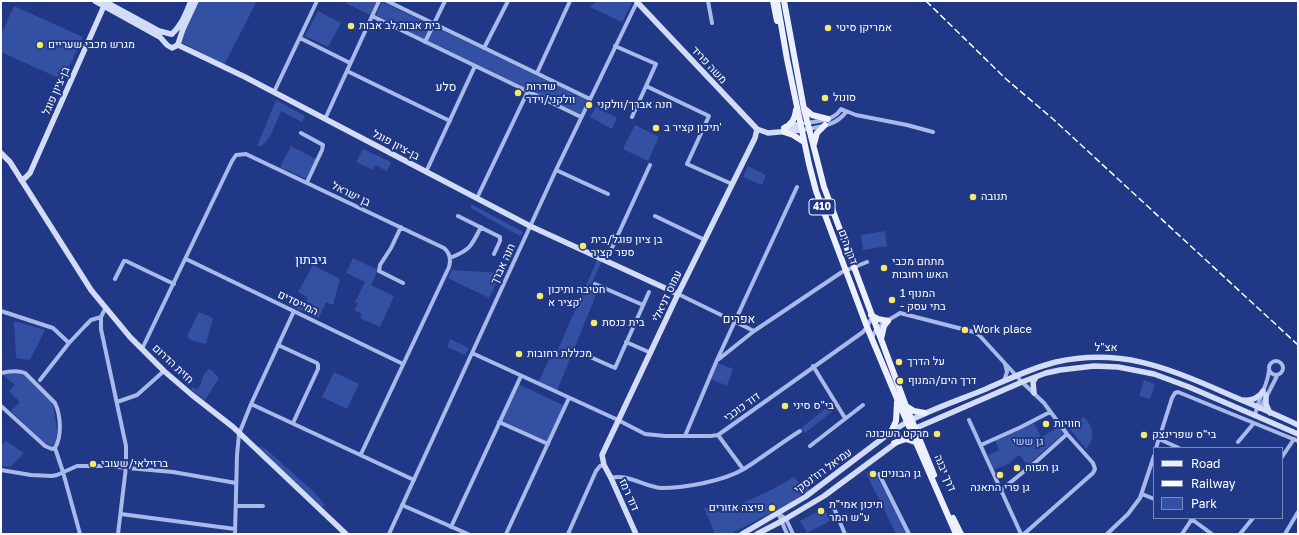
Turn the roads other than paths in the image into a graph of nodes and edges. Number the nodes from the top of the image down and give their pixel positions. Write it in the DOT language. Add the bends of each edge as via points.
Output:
graph roads {
  1 [pos="95,1"];
  2 [pos="191,1"];
  3 [pos="196,1"];
  4 [pos="316,1"];
  5 [pos="379,1"];
  6 [pos="387,1"];
  7 [pos="445,1"];
  8 [pos="508,1"];
  9 [pos="570,1"];
  10 [pos="708,1"];
  11 [pos="773,1"];
  12 [pos="777,1"];
  13 [pos="784,1"];
  14 [pos="636,2"];
  15 [pos="104,4"];
  16 [pos="372,16"];
  17 [pos="712,23"];
  18 [pos="434,24"];
  19 [pos="171,34"];
  20 [pos="300,38"];
  21 [pos="165,42"];
  22 [pos="178,42"];
  23 [pos="425,42"];
  24 [pos="615,46"];
  25 [pos="484,48"];
  26 [pos="787,59"];
  27 [pos="350,63"];
  28 [pos="475,66"];
  29 [pos="347,71"];
  30 [pos="537,73"];
  31 [pos="646,86"];
  32 [pos="274,92"];
  33 [pos="528,92"];
  34 [pos="590,99"];
  35 [pos="797,104"];
  36 [pos="804,109"];
  37 [pos="846,112"];
  38 [pos="581,117"];
  39 [pos="632,117"];
  40 [pos="325,119"];
  41 [pos="828,119"];
  42 [pos="450,121"];
  43 [pos="825,125"];
  44 [pos="808,126"];
  45 [pos="802,127"];
  46 [pos="757,129"];
  47 [pos="784,130"];
  48 [pos="933,132"];
  49 [pos="301,133"];
  50 [pos="770,133"];
  51 [pos="755,138"];
  52 [pos="804,142"];
  53 [pos="814,148"];
  54 [pos="1,154"];
  55 [pos="650,165"];
  56 [pos="556,170"];
  57 [pos="426,172"];
  58 [pos="21,180"];
  59 [pos="307,182"];
  60 [pos="732,184"];
  61 [pos="797,188"];
  62 [pos="608,194"];
  63 [pos="477,198"];
  64 [pos="458,216"];
  65 [pos="655,216"];
  66 [pos="530,226"];
  67 [pos="401,227"];
  68 [pos="481,228"];
  69 [pos="705,240"];
  70 [pos="494,254"];
  71 [pos="450,258"];
  72 [pos="186,259"];
  73 [pos="606,261"];
  74 [pos="867,262"];
  75 [pos="853,266"];
  76 [pos="846,270"];
  77 [pos="115,279"];
  78 [pos="402,283"];
  79 [pos="174,284"];
  80 [pos="595,284"];
  81 [pos="649,292"];
  82 [pos="678,294"];
  83 [pos="643,305"];
  84 [pos="105,309"];
  85 [pos="1,311"];
  86 [pos="294,311"];
  87 [pos="871,316"];
  88 [pos="101,317"];
  89 [pos="888,321"];
  90 [pos="736,322"];
  91 [pos="867,327"];
  92 [pos="877,329"];
  93 [pos="754,331"];
  94 [pos="860,333"];
  95 [pos="881,339"];
  96 [pos="873,340"];
  97 [pos="626,342"];
  98 [pos="69,343"];
  99 [pos="278,345"];
  100 [pos="142,349"];
  101 [pos="579,352"];
  102 [pos="472,353"];
  103 [pos="651,353"];
  104 [pos="717,360"];
  105 [pos="1004,362"];
  106 [pos="403,364"];
  107 [pos="814,366"];
  108 [pos="1269,370"];
  109 [pos="164,371"];
  110 [pos="1,373"];
  111 [pos="1017,375"];
  112 [pos="521,376"];
  113 [pos="1036,376"];
  114 [pos="1277,376"];
  115 [pos="40,380"];
  116 [pos="1003,382"];
  117 [pos="1022,382"];
  118 [pos="1034,393"];
  119 [pos="1264,393"];
  120 [pos="569,398"];
  121 [pos="1242,400"];
  122 [pos="898,401"];
  123 [pos="117,402"];
  124 [pos="251,404"];
  125 [pos="863,405"];
  126 [pos="1,406"];
  127 [pos="906,406"];
  128 [pos="1258,407"];
  129 [pos="1050,412"];
  130 [pos="1271,413"];
  131 [pos="925,414"];
  132 [pos="1255,416"];
  133 [pos="845,418"];
  134 [pos="618,420"];
  135 [pos="970,420"];
  136 [pos="910,421"];
  137 [pos="499,422"];
  138 [pos="292,423"];
  139 [pos="1254,423"];
  140 [pos="1298,425"];
  141 [pos="800,430"];
  142 [pos="913,430"];
  143 [pos="891,432"];
  144 [pos="239,434"];
  145 [pos="1067,434"];
  146 [pos="1298,434"];
  147 [pos="718,435"];
  148 [pos="685,436"];
  149 [pos="1159,439"];
  150 [pos="1296,440"];
  151 [pos="915,442"];
  152 [pos="1238,442"];
  153 [pos="894,443"];
  154 [pos="548,444"];
  155 [pos="981,445"];
  156 [pos="810,446"];
  157 [pos="1156,447"];
  158 [pos="1176,447"];
  159 [pos="55,448"];
  160 [pos="361,454"];
  161 [pos="1283,456"];
  162 [pos="1153,459"];
  163 [pos="604,464"];
  164 [pos="126,467"];
  165 [pos="743,469"];
  166 [pos="1,470"];
  167 [pos="63,472"];
  168 [pos="879,474"];
  169 [pos="611,478"];
  170 [pos="414,480"];
  171 [pos="236,483"];
  172 [pos="1001,490"];
  173 [pos="1142,494"];
  174 [pos="1153,499"];
  175 [pos="236,506"];
  176 [pos="263,506"];
  177 [pos="402,506"];
  178 [pos="834,508"];
  179 [pos="1298,512"];
  180 [pos="778,513"];
  181 [pos="121,514"];
  182 [pos="1190,519"];
  183 [pos="1192,519"];
  184 [pos="1252,519"];
  185 [pos="784,520"];
  186 [pos="451,526"];
  187 [pos="235,532"];
  188 [pos="80,534"];
  189 [pos="118,534"];
  190 [pos="346,534"];
  191 [pos="389,534"];
  192 [pos="468,534"];
  193 [pos="506,534"];
  194 [pos="568,534"];
  195 [pos="636,534"];
  196 [pos="742,534"];
  197 [pos="757,534"];
  198 [pos="787,534"];
  199 [pos="793,534"];
  200 [pos="845,534"];
  201 [pos="909,534"];
  202 [pos="956,534"];
  203 [pos="962,534"];
  204 [pos="1022,534"];
  205 [pos="1107,534"];
  206 [pos="1182,534"];
  207 [pos="1212,534"];
  208 [pos="1240,534"];
  209 [pos="1285,534"];
  1 -- 15 [label="street"];
  2 -- 19 [label="street" via="178,28"];
  3 -- 22 [label="street"];
  4 -- 20 [label="street"];
  5 -- 16 [label="street"];
  6 -- 18 [label="street"];
  7 -- 18 [label="street"];
  8 -- 25 [label="street"];
  9 -- 30 [label="street"];
  10 -- 17 [label="street"];
  11 -- 26 [label="main road"];
  12 -- 26 [label="main road, דרך הים / 410"];
  13 -- 36 [label="main road, דרך הים / 410"];
  14 -- 24 [label="street, חנה אברך"];
  14 -- 46 [label="street, משה פריד"];
  15 -- 19 [label="street" via="159,31"];
  15 -- 21 [label="street"];
  15 -- 58 [label="street, בן-ציון פוגל" via="30,173"];
  16 -- 23 [label="street"];
  16 -- 27 [label="street"];
  18 -- 23 [label="street"];
  18 -- 25 [label="street"];
  19 -- 21 [label="street" via="166,37"];
  19 -- 22 [label="street" via="177,36"];
  20 -- 27 [label="street"];
  20 -- 32 [label="street"];
  21 -- 22 [label="street" via="171,48"];
  22 -- 32 [label="street, בן-ציון פוגל"];
  23 -- 28 [label="street"];
  24 -- 31 [label="street" via="656,64"];
  24 -- 34 [label="street, חנה אברך"];
  25 -- 30 [label="street"];
  26 -- 35 [label="main road, דרך הים / 410"];
  27 -- 29 [label="street"];
  28 -- 33 [label="street"];
  28 -- 42 [label="street"];
  29 -- 40 [label="street"];
  29 -- 42 [label="street"];
  30 -- 34 [label="street"];
  31 -- 39 [label="street"];
  31 -- 60 [label="street" via="709,116 687,164"];
  32 -- 40 [label="street, בן-ציון פוגל"];
  33 -- 38 [label="street"];
  33 -- 63 [label="street"];
  34 -- 38 [label="street, חנה אברך"];
  35 -- 45 [label="main road, דרך הים / 410"];
  35 -- 47 [label="main road" via="795,117"];
  36 -- 41 [label="main road" via="812,115"];
  36 -- 44 [label="main road, דרך הים / 410"];
  37 -- 41 [label="street" via="841,109 836,116"];
  37 -- 43 [label="street" via="839,120"];
  37 -- 48 [label="street"];
  38 -- 56 [label="street, חנה אברך"];
  40 -- 57 [label="street, בן-ציון פוגל"];
  41 -- 44 [label="street"];
  42 -- 57 [label="street"];
  43 -- 44 [label="street"];
  43 -- 53 [label="main road" via="816,136"];
  44 -- 45 [label="street"];
  44 -- 53 [label="main road, דרך הים / 410"];
  45 -- 47 [label="street, משה פריד"];
  45 -- 52 [label="main road, דרך הים / 410"];
  46 -- 50 [label="street, משה פריד"];
  46 -- 51 [label="street, עמוס דניאלי"];
  47 -- 50 [label="street, משה פריד"];
  47 -- 52 [label="main road"];
  49 -- 59 [label="street" via="323,145"];
  50 -- 51 [label="street"];
  51 -- 60 [label="street, עמוס דניאלי"];
  52 -- 76 [label="main road, דרך הים / 410" via="816,191"];
  53 -- 75 [label="main road, דרך הים / 410" via="824,188"];
  54 -- 58 [label="street, חזית הדרום" via="10,162"];
  55 -- 73 [label="street"];
  56 -- 62 [label="street"];
  56 -- 66 [label="street, חנה אברך"];
  57 -- 63 [label="street, בן-ציון פוגל"];
  58 -- 84 [label="street, חזית הדרום" via="81,276"];
  59 -- 67 [label="street, בן ישראל"];
  59 -- 72 [label="street, בן ישראל" via="250,156 239,154 232,161"];
  60 -- 69 [label="street, עמוס דניאלי"];
  61 -- 90 [label="street"];
  63 -- 66 [label="street, בן-ציון פוגל"];
  64 -- 68 [label="street"];
  65 -- 69 [label="street"];
  66 -- 73 [label="street, בן-ציון פוגל"];
  66 -- 102 [label="street, חנה אברך"];
  67 -- 71 [label="street, בן ישראל" via="444,248"];
  67 -- 78 [label="street" via="379,271"];
  68 -- 70 [label="street" via="500,238"];
  68 -- 71 [label="street" via="466,251"];
  69 -- 82 [label="street, עמוס דניאלי"];
  71 -- 106 [label="street" via="449,267"];
  72 -- 79 [label="street"];
  72 -- 86 [label="street, המייסדים"];
  73 -- 82 [label="street, בן-ציון פוגל"];
  74 -- 75 [label="street"];
  75 -- 76 [label="street"];
  75 -- 87 [label="main road, דרך הים / 410"];
  76 -- 91 [label="main road, דרך הים / 410"];
  76 -- 93 [label="street"];
  77 -- 79 [label="street" via="126,261"];
  79 -- 100 [label="street"];
  80 -- 83 [label="street"];
  81 -- 83 [label="street"];
  82 -- 90 [label="street"];
  82 -- 103 [label="street, עמוס דניאלי"];
  83 -- 97 [label="street"];
  84 -- 88 [label="street"];
  84 -- 100 [label="street, חזית הדרום"];
  85 -- 98 [label="street" via="53,328"];
  86 -- 99 [label="street"];
  86 -- 106 [label="street, המייסדים"];
  87 -- 89 [label="main road"];
  87 -- 91 [label="street, דוד כוכבי"];
  87 -- 92 [label="main road, דרך הים / 410"];
  88 -- 98 [label="street" via="91,320"];
  88 -- 123 [label="street" via="101,328"];
  89 -- 92 [label="street"];
  89 -- 95 [label="main road"];
  89 -- 105 [label="street" via="900,313 974,332 983,338"];
  90 -- 93 [label="street"];
  90 -- 104 [label="street"];
  91 -- 94 [label="street, דוד כוכבי"];
  91 -- 96 [label="main road, דרך הים / 410"];
  92 -- 95 [label="main road, דרך הים / 410"];
  92 -- 96 [label="street"];
  93 -- 104 [label="street"];
  94 -- 96 [label="street"];
  94 -- 107 [label="street, דוד כוכבי"];
  95 -- 127 [label="main road, דרך הים / 410"];
  96 -- 122 [label="main road, דרך הים / 410"];
  97 -- 101 [label="street" via="615,368"];
  97 -- 103 [label="street"];
  98 -- 115 [label="street"];
  99 -- 124 [label="street"];
  99 -- 138 [label="street" via="318,365"];
  100 -- 109 [label="street, חזית הדרום"];
  102 -- 112 [label="street, דוד כוכבי"];
  102 -- 170 [label="street, חנה אברך"];
  103 -- 134 [label="street, עמוס דניאלי"];
  104 -- 148 [label="street"];
  105 -- 111 [label="street"];
  105 -- 116 [label="street" via="1007,372"];
  106 -- 160 [label="street"];
  107 -- 133 [label="street"];
  107 -- 147 [label="street, דוד כוכבי"];
  108 -- 114 [label="street"];
  108 -- 114 [label="street" via="1272,362 1280,362 1283,370"];
  108 -- 119 [label="street"];
  109 -- 123 [label="street" via="137,395"];
  109 -- 144 [label="street, חזית הדרום"];
  110 -- 159 [label="street" via="25,373 55,403 59,430"];
  111 -- 116 [label="street, אצ\"ל"];
  111 -- 117 [label="street"];
  111 -- 121 [label="street, אצ\"ל" via="1058,362 1094,358 1124,359 1179,373"];
  112 -- 120 [label="street, דוד כוכבי"];
  112 -- 137 [label="street"];
  113 -- 117 [label="street, אצ\"ל"];
  113 -- 118 [label="street" via="1033,382"];
  113 -- 132 [label="street, אצ\"ל" via="1073,368 1127,368 1174,381"];
  114 -- 119 [label="street"];
  116 -- 131 [label="street, אצ\"ל"];
  117 -- 118 [label="street"];
  117 -- 142 [label="street, אצ\"ל"];
  118 -- 129 [label="street"];
  119 -- 121 [label="street" via="1252,400"];
  119 -- 128 [label="street"];
  119 -- 130 [label="street"];
  120 -- 134 [label="street, דוד כוכבי"];
  120 -- 154 [label="street"];
  121 -- 128 [label="street, אצ\"ל"];
  122 -- 136 [label="main road, דרך הים / 410"];
  122 -- 143 [label="main road"];
  123 -- 164 [label="street" via="126,446"];
  124 -- 138 [label="street"];
  124 -- 144 [label="street"];
  125 -- 133 [label="street"];
  126 -- 159 [label="street" via="45,446"];
  127 -- 131 [label="main road"];
  127 -- 136 [label="main road, דרך הים / 410"];
  128 -- 130 [label="street, אצ\"ל"];
  128 -- 132 [label="street"];
  129 -- 145 [label="street"];
  129 -- 155 [label="street"];
  130 -- 140 [label="street, אצ\"ל"];
  131 -- 136 [label="street, אצ\"ל"];
  132 -- 146 [label="street, אצ\"ל"];
  133 -- 156 [label="street"];
  134 -- 148 [label="street, דוד כוכבי" via="645,434"];
  134 -- 163 [label="street, עמוס דניאלי" via="602,455"];
  135 -- 155 [label="street"];
  136 -- 142 [label="main road, דרך יבנה / 410"];
  136 -- 143 [label="street, עמיאל רוז'נסקי"];
  137 -- 154 [label="street"];
  137 -- 186 [label="street"];
  138 -- 160 [label="street"];
  139 -- 149 [label="street" via="1182,393 1175,393"];
  139 -- 150 [label="street"];
  139 -- 152 [label="street"];
  141 -- 165 [label="street"];
  142 -- 151 [label="main road, דרך יבנה / 410"];
  142 -- 153 [label="street, עמיאל רוז'נסקי"];
  142 -- 203 [label="main road, דרך יבנה / 410"];
  143 -- 180 [label="street, עמיאל רוז'נסקי" via="812,492"];
  144 -- 171 [label="street"];
  144 -- 190 [label="street, חזית הדרום"];
  145 -- 172 [label="street"];
  145 -- 204 [label="street" via="1092,461 1095,467 1093,473"];
  147 -- 148 [label="street, דוד כוכבי"];
  147 -- 165 [label="street"];
  149 -- 157 [label="street"];
  149 -- 158 [label="street"];
  150 -- 161 [label="street"];
  151 -- 153 [label="main road" via="906,439"];
  151 -- 202 [label="main road, דרך יבנה / 410"];
  153 -- 185 [label="street, עמיאל רוז'נסקי" via="824,496"];
  154 -- 193 [label="street"];
  155 -- 172 [label="street"];
  159 -- 167 [label="street"];
  160 -- 170 [label="street"];
  162 -- 173 [label="street"];
  163 -- 169 [label="street, דוד רמז"];
  163 -- 194 [label="street, עמוס דניאלי" via="596,471"];
  164 -- 167 [label="street" via="77,466"];
  164 -- 171 [label="street"];
  164 -- 181 [label="street"];
  165 -- 169 [label="street" via="708,482 667,488 652,487 620,477"];
  166 -- 167 [label="street" via="45,477"];
  167 -- 188 [label="street"];
  168 -- 201 [label="street"];
  169 -- 195 [label="street, דוד רמז"];
  170 -- 177 [label="street, חנה אברך"];
  171 -- 175 [label="street"];
  172 -- 204 [label="street"];
  173 -- 174 [label="street"];
  173 -- 205 [label="street" via="1128,514"];
  175 -- 176 [label="street"];
  175 -- 187 [label="street"];
  177 -- 186 [label="street"];
  177 -- 191 [label="street, חנה אברך"];
  178 -- 200 [label="street"];
  179 -- 209 [label="street"];
  180 -- 185 [label="street"];
  180 -- 196 [label="street, עמיאל רוז'נסקי"];
  181 -- 187 [label="street"];
  181 -- 189 [label="street"];
  182 -- 206 [label="street"];
  183 -- 207 [label="street"];
  184 -- 208 [label="street"];
  185 -- 197 [label="street, עמיאל רוז'נסקי"];
  185 -- 198 [label="street"];
  185 -- 199 [label="street"];
  186 -- 192 [label="street"];
}
